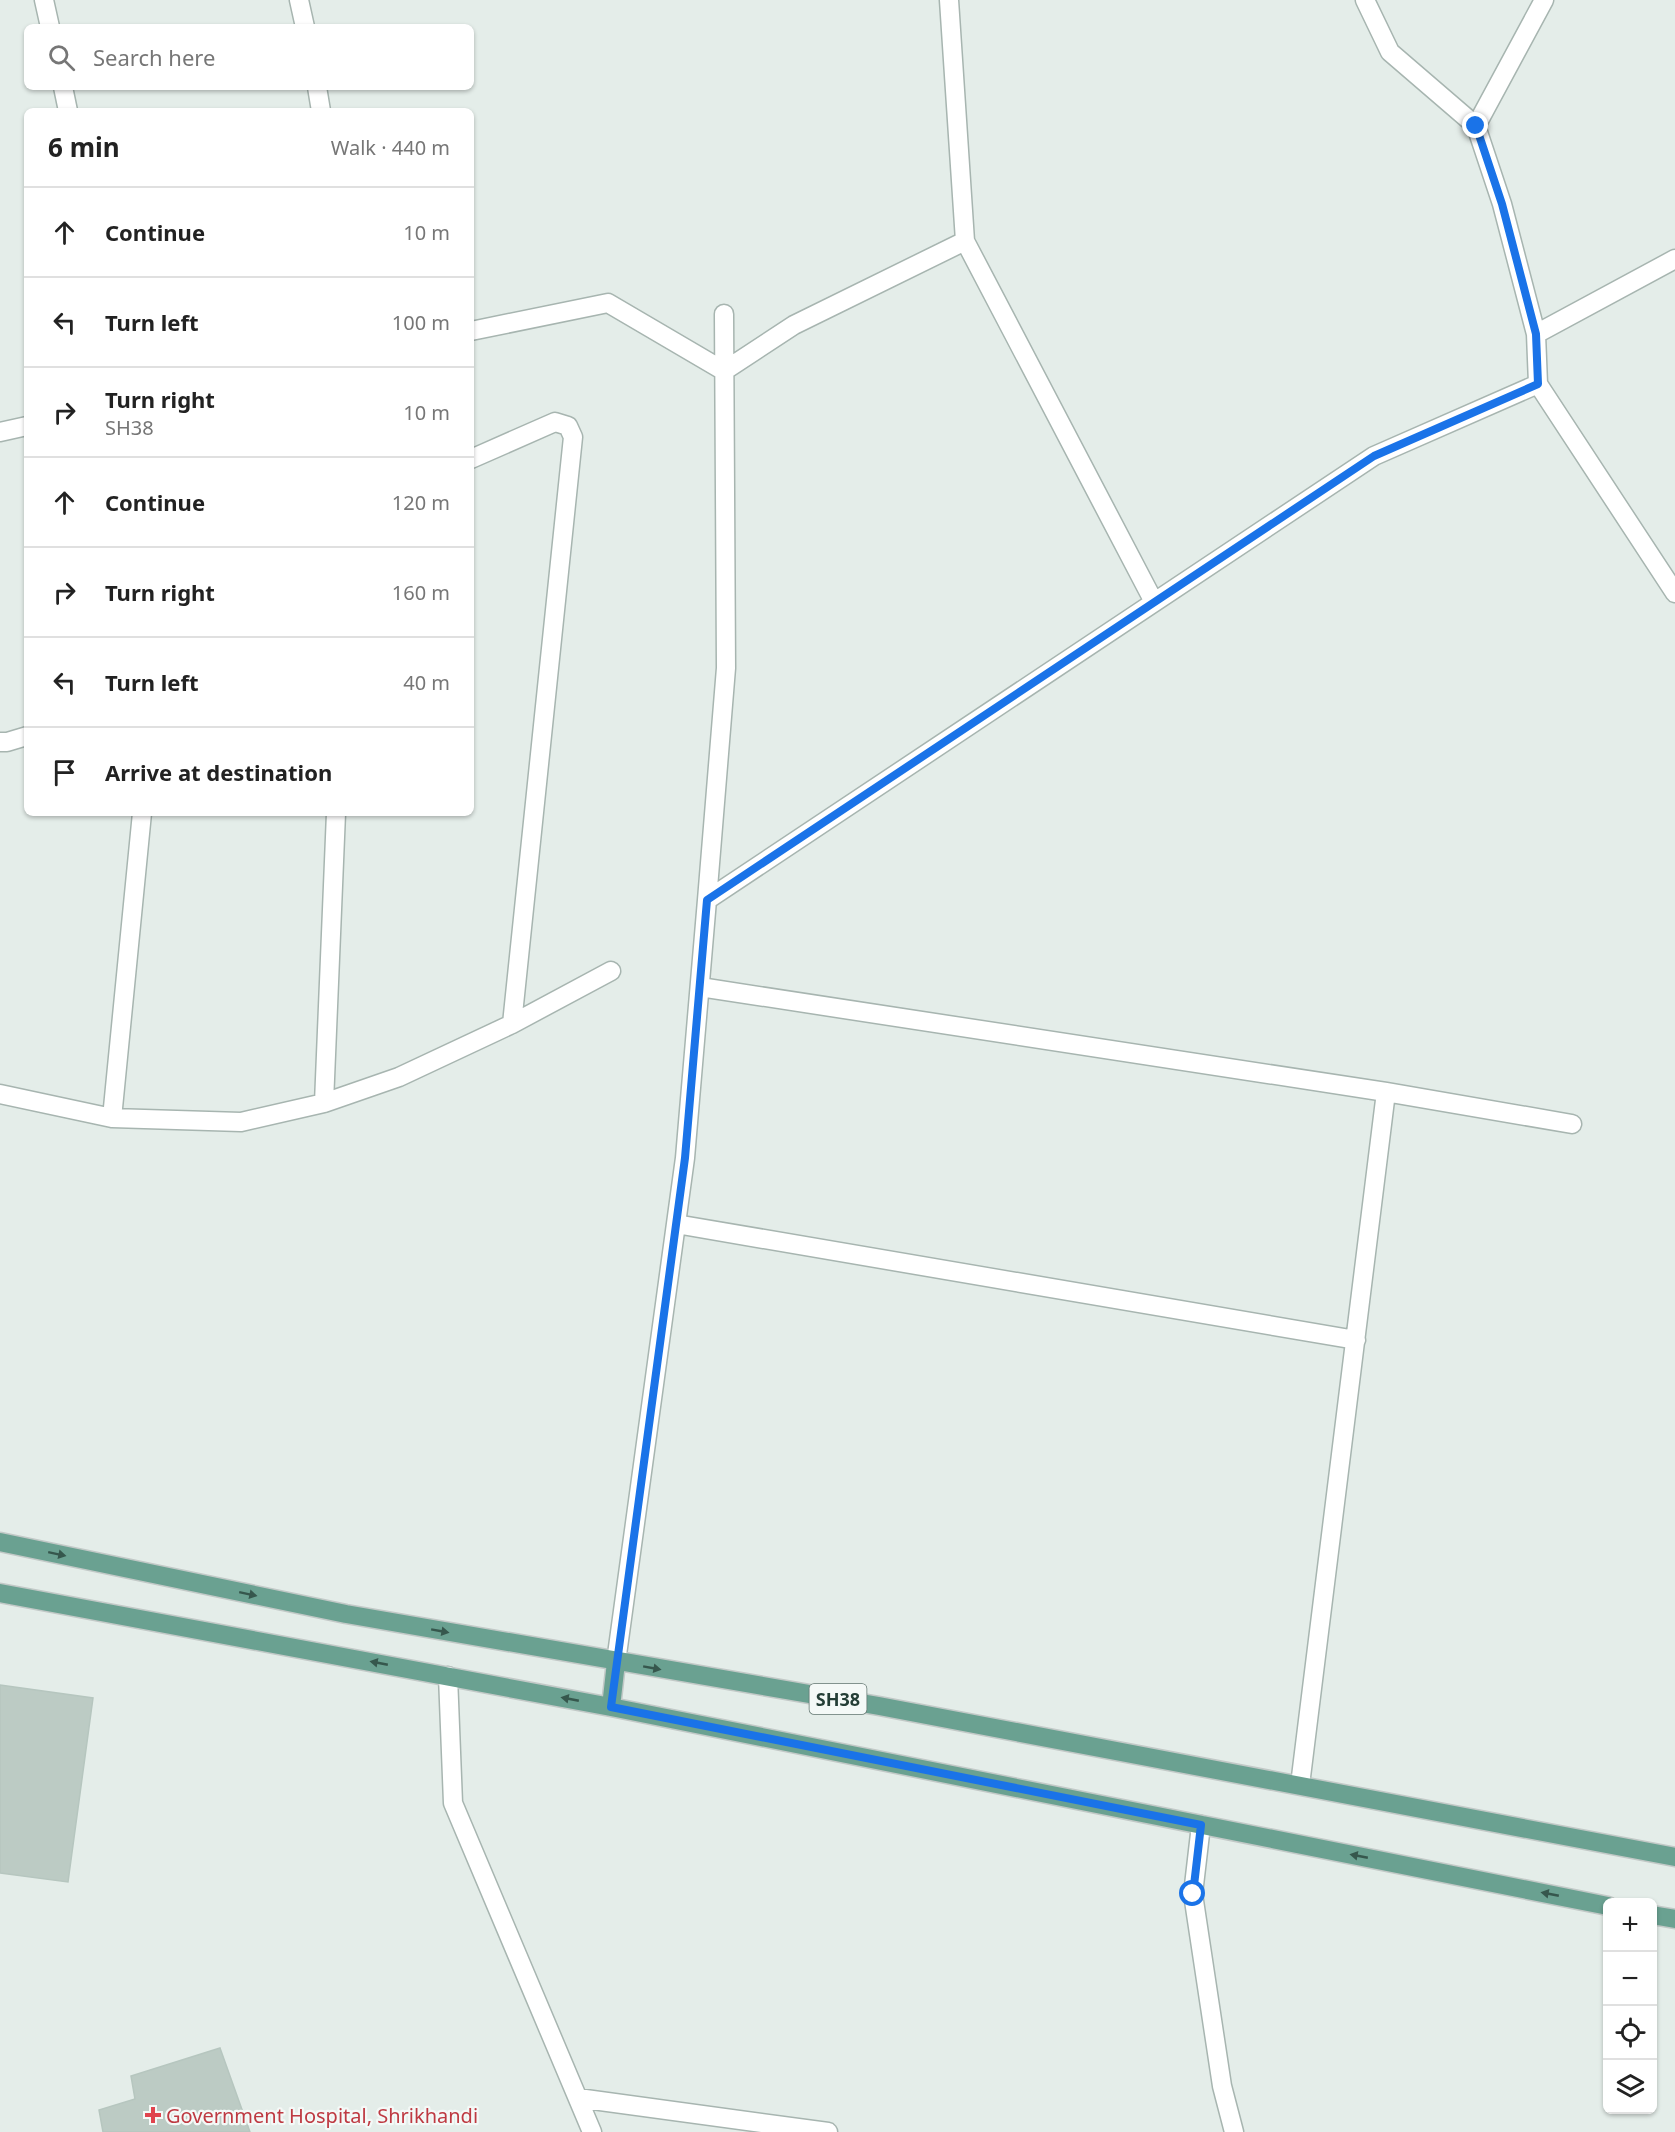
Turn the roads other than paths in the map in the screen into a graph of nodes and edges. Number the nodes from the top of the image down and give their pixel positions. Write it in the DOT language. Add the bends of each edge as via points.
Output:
graph roads {
  1 [pos="44,0"];
  2 [pos="299,0"];
  3 [pos="949,0"];
  4 [pos="1365,0"];
  5 [pos="1544,0"];
  6 [pos="49,24"];
  7 [pos="303,24"];
  8 [pos="64,90"];
  9 [pos="318,90"];
  10 [pos="67,108"];
  11 [pos="320,108"];
  12 [pos="1476,126"];
  13 [pos="965,241"];
  14 [pos="1675,259"];
  15 [pos="724,314"];
  16 [pos="474,330"];
  17 [pos="1536,334"];
  18 [pos="724,371"];
  19 [pos="1538,384"];
  20 [pos="24,427"];
  21 [pos="0,432"];
  22 [pos="474,458"];
  23 [pos="1675,593"];
  24 [pos="1154,602"];
  25 [pos="24,737"];
  26 [pos="0,742"];
  27 [pos="142,816"];
  28 [pos="336,816"];
  29 [pos="707,900"];
  30 [pos="611,971"];
  31 [pos="700,987"];
  32 [pos="512,1024"];
  33 [pos="1386,1092"];
  34 [pos="0,1094"];
  35 [pos="324,1103"];
  36 [pos="112,1118"];
  37 [pos="1572,1124"];
  38 [pos="676,1224"];
  39 [pos="1356,1341"];
  40 [pos="0,1542"];
  41 [pos="0,1593"];
  42 [pos="616,1662"];
  43 [pos="447,1676"];
  44 [pos="611,1707"];
  45 [pos="1300,1785"];
  46 [pos="1201,1825"];
  47 [pos="1675,1857"];
  48 [pos="1603,1905"];
  49 [pos="1657,1916"];
  50 [pos="1675,1919"];
  51 [pos="578,2098"];
  52 [pos="592,2132"];
  53 [pos="828,2132"];
  54 [pos="1234,2132"];
  1 -- 6 [label="street"];
  2 -- 7 [label="street"];
  3 -- 13 [label="street"];
  4 -- 12 [label="street" via="1390,52"];
  5 -- 12 [label="street"];
  8 -- 10 [label="street"];
  9 -- 11 [label="street"];
  12 -- 17 [label="street" via="1502,204"];
  13 -- 18 [label="street" via="794,325"];
  13 -- 24 [label="street"];
  14 -- 17 [label="street"];
  15 -- 18 [label="street"];
  16 -- 18 [label="street" via="608,303"];
  17 -- 19 [label="street"];
  18 -- 29 [label="street" via="726,668"];
  19 -- 23 [label="street"];
  19 -- 24 [label="street" via="1374,456"];
  20 -- 21 [label="street"];
  22 -- 32 [label="street" via="555,422 568,426 573,437"];
  24 -- 29 [label="street"];
  25 -- 26 [label="street"];
  27 -- 36 [label="street"];
  28 -- 35 [label="street"];
  29 -- 31 [label="street"];
  30 -- 32 [label="street"];
  31 -- 33 [label="street"];
  31 -- 38 [label="street"];
  32 -- 35 [label="street" via="399,1077"];
  33 -- 37 [label="street"];
  33 -- 39 [label="street"];
  34 -- 36 [label="street"];
  35 -- 36 [label="street" via="241,1122"];
  38 -- 39 [label="street"];
  38 -- 42 [label="street"];
  39 -- 45 [label="street"];
  40 -- 42 [label="main road, SH38, one-way" via="346,1614"];
  43 -- 41 [label="main road, one-way"];
  42 -- 44 [label="main road"];
  42 -- 45 [label="main road, SH38, one-way" via="891,1708"];
  44 -- 43 [label="main road, one-way"];
  43 -- 51 [label="street" via="453,1803"];
  44 -- 46 [label="main road"];
  45 -- 47 [label="main road, SH38"];
  48 -- 46 [label="main road, one-way"];
  46 -- 54 [label="street" via="1193,1894 1222,2086"];
  49 -- 50 [label="main road"];
  51 -- 52 [label="street"];
  51 -- 53 [label="street"];
}
